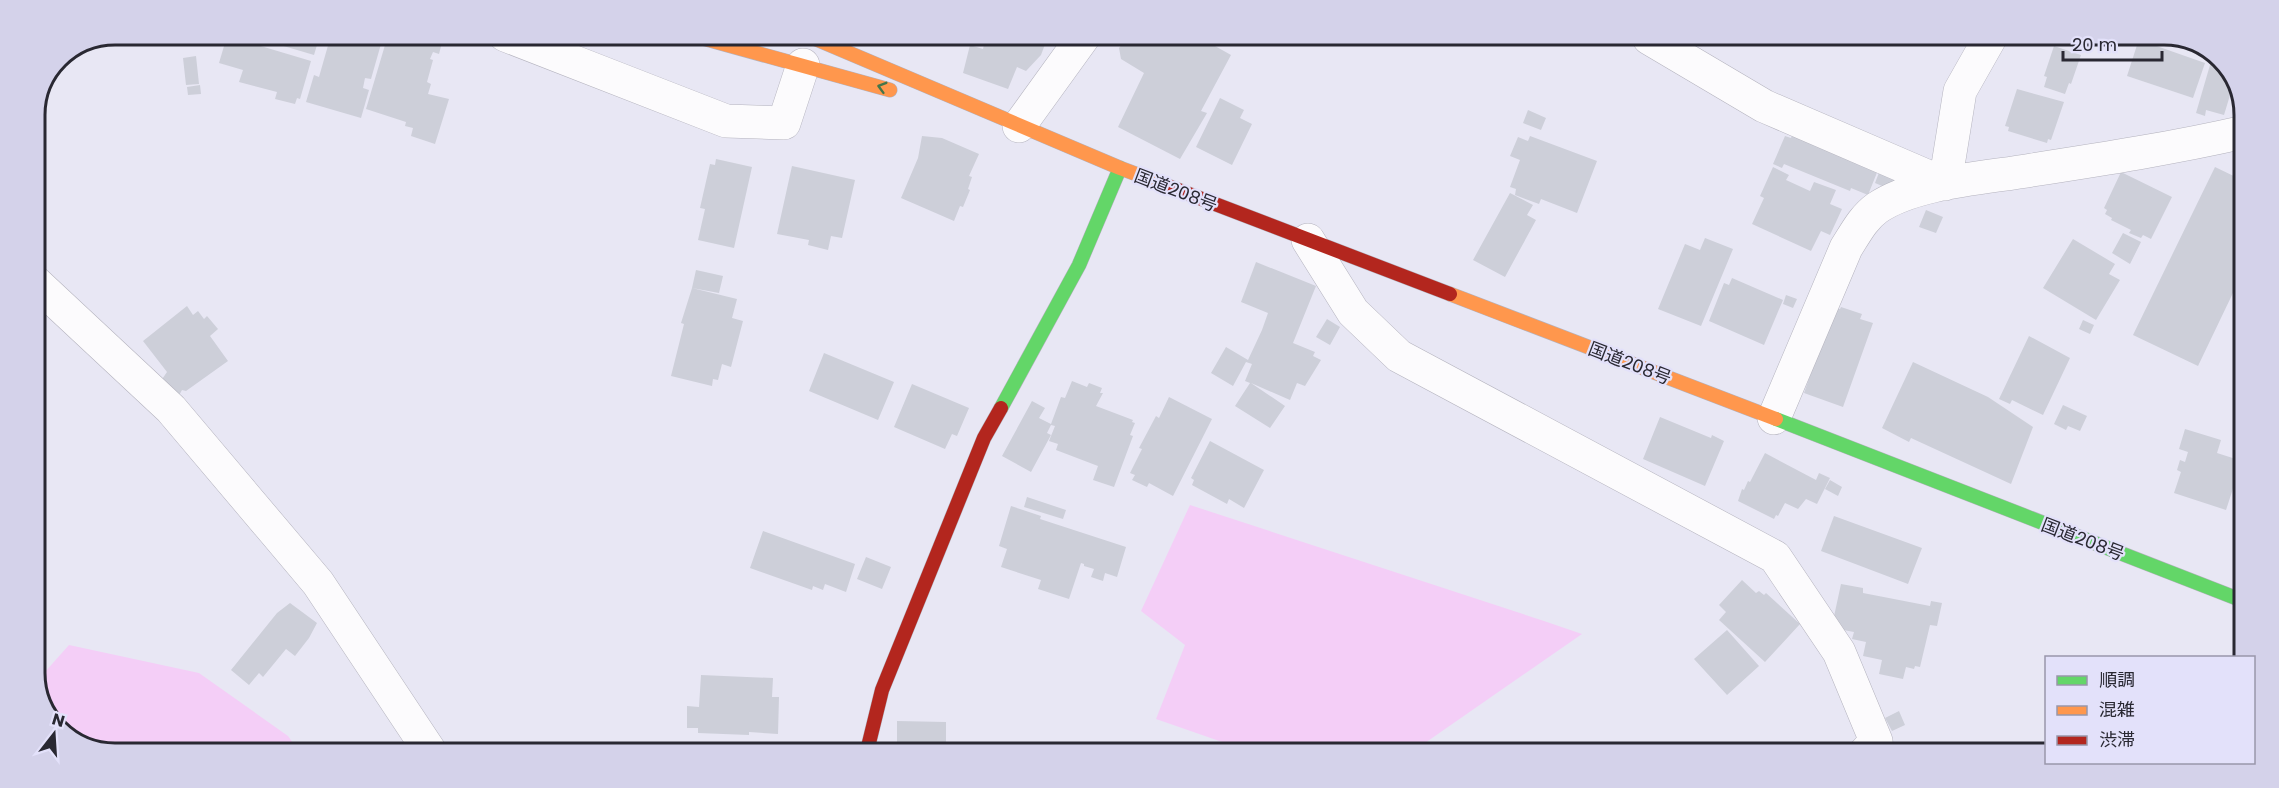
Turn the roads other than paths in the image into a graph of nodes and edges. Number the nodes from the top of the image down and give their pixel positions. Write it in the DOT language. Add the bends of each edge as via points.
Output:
graph roads {
  1 [pos="531,45"];
  2 [pos="766,45"];
  3 [pos="1078,45"];
  4 [pos="1661,45"];
  5 [pos="1986,45"];
  6 [pos="806,50"];
  7 [pos="1019,126"];
  8 [pos="2234,134"];
  9 [pos="1120,168"];
  10 [pos="1945,184"];
  11 [pos="1308,240"];
  12 [pos="45,291"];
  13 [pos="1774,418"];
  14 [pos="2234,597"];
  15 [pos="424,743"];
  16 [pos="869,743"];
  17 [pos="1874,743"];
  1 -- 6 [label="street" via="726,121 784,123"];
  2 -- 6 [label="main road, 国道208号"];
  3 -- 7 [label="street"];
  4 -- 10 [label="street" via="1764,106"];
  5 -- 10 [label="street" via="1960,91"];
  6 -- 7 [label="main road, 国道208号"];
  7 -- 6 [label="main road, 国道208号, one-way" via="911,95"];
  7 -- 9 [label="main road, 国道208号"];
  8 -- 10 [label="street" via="2178,147"];
  9 -- 11 [label="main road, 国道208号"];
  9 -- 16 [label="main road" via="1079,265 984,438 882,690"];
  10 -- 13 [label="street" via="1876,209 1859,227 1833,277"];
  11 -- 13 [label="main road, 国道208号"];
  11 -- 17 [label="street" via="1353,312 1399,356 1774,557 1839,652"];
  12 -- 15 [label="street" via="171,410 310,574"];
  13 -- 14 [label="main road, 国道208号"];
}
